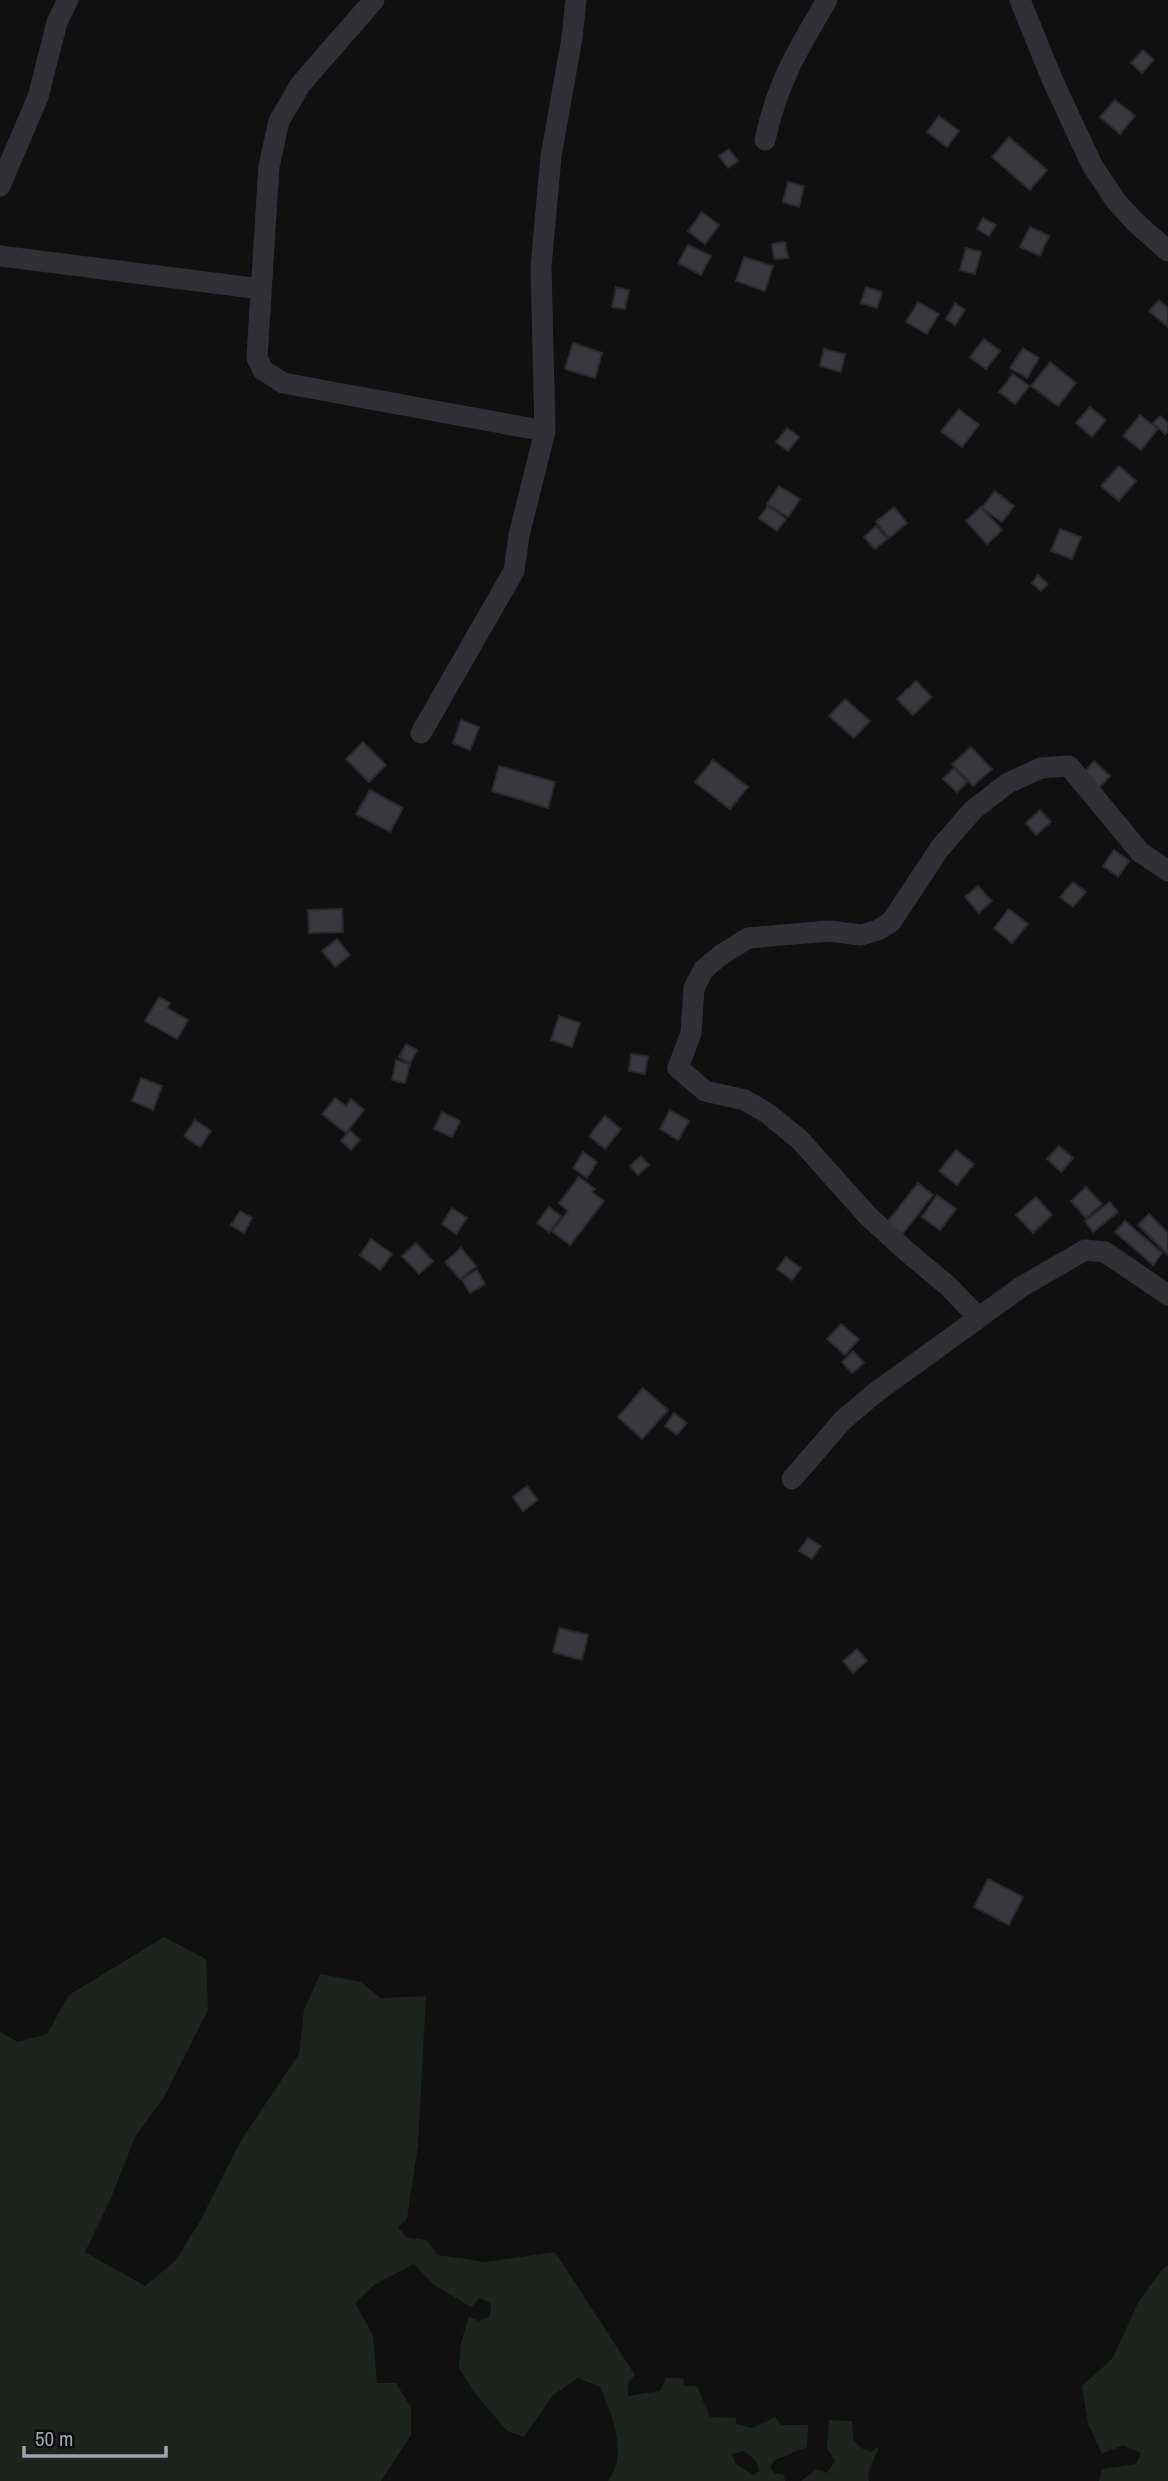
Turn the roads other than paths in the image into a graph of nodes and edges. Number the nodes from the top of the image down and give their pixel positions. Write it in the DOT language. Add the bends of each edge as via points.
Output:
graph roads {
  1 [pos="68,0"];
  2 [pos="374,0"];
  3 [pos="576,0"];
  4 [pos="827,0"];
  5 [pos="1020,0"];
  6 [pos="765,140"];
  7 [pos="0,186"];
  8 [pos="1168,251"];
  9 [pos="0,256"];
  10 [pos="261,289"];
  11 [pos="545,432"];
  12 [pos="421,733"];
  13 [pos="1168,871"];
  14 [pos="1168,1295"];
  15 [pos="978,1317"];
  16 [pos="792,1479"];
  1 -- 7 [label="street" via="57,22 38,97"];
  2 -- 10 [label="street" via="300,86 279,121 269,166"];
  3 -- 11 [label="street" via="551,156 541,266"];
  4 -- 6 [label="street" via="792,58 772,105"];
  5 -- 8 [label="street" via="1092,165 1116,201"];
  9 -- 10 [label="street"];
  10 -- 11 [label="street" via="257,358 273,378"];
  11 -- 12 [label="street" via="514,571"];
  13 -- 15 [label="street" via="1140,852 1069,766 1041,768 1008,783 973,810 940,848 891,922 861,935 829,931 748,938 704,969 694,988 691,1033 678,1068 705,1091 745,1100 792,1133 868,1216"];
  14 -- 15 [label="street" via="1105,1252 1085,1250"];
  15 -- 16 [label="street" via="843,1420"];
}
